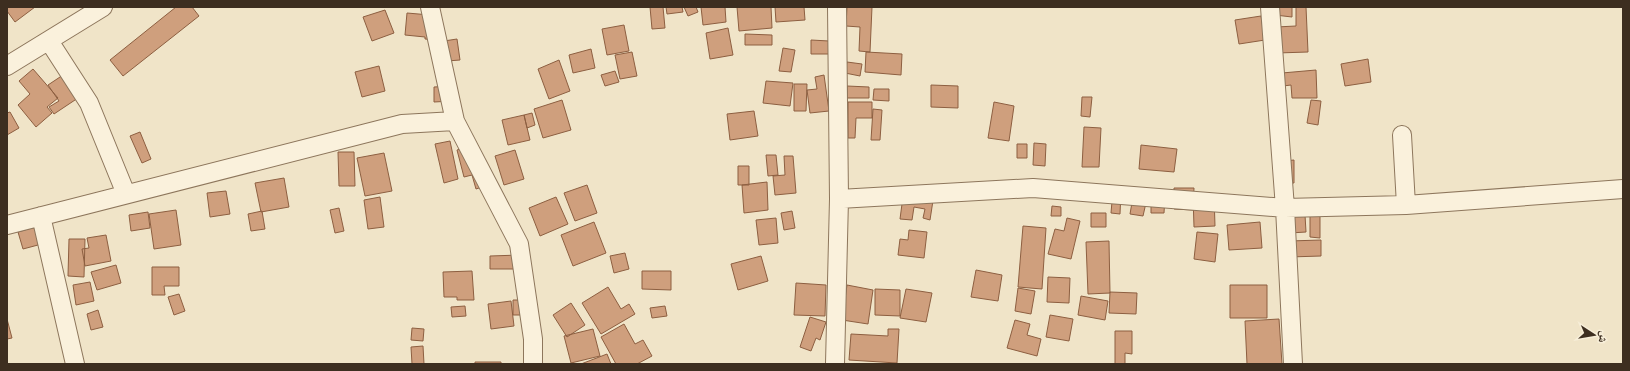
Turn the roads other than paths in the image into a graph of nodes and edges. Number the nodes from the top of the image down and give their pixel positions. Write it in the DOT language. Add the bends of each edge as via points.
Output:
graph roads {
  1 [pos="103,7"];
  2 [pos="430,7"];
  3 [pos="837,7"];
  4 [pos="1270,7"];
  5 [pos="49,40"];
  6 [pos="7,66"];
  7 [pos="455,121"];
  8 [pos="1402,135"];
  9 [pos="1623,189"];
  10 [pos="126,194"];
  11 [pos="839,199"];
  12 [pos="1406,205"];
  13 [pos="1285,208"];
  14 [pos="41,216"];
  15 [pos="7,225"];
  16 [pos="75,364"];
  17 [pos="534,364"];
  18 [pos="835,364"];
  19 [pos="1293,364"];
  1 -- 5 [label="street"];
  2 -- 7 [label="street"];
  3 -- 11 [label="street"];
  4 -- 13 [label="street"];
  5 -- 6 [label="street"];
  5 -- 10 [label="street" via="90,103"];
  7 -- 10 [label="street" via="402,124"];
  7 -- 17 [label="street" via="519,244"];
  8 -- 12 [label="street"];
  9 -- 12 [label="street"];
  10 -- 14 [label="street"];
  11 -- 13 [label="street" via="1033,188"];
  11 -- 18 [label="street"];
  12 -- 13 [label="street"];
  13 -- 19 [label="street"];
  14 -- 15 [label="street"];
  14 -- 16 [label="street"];
}
